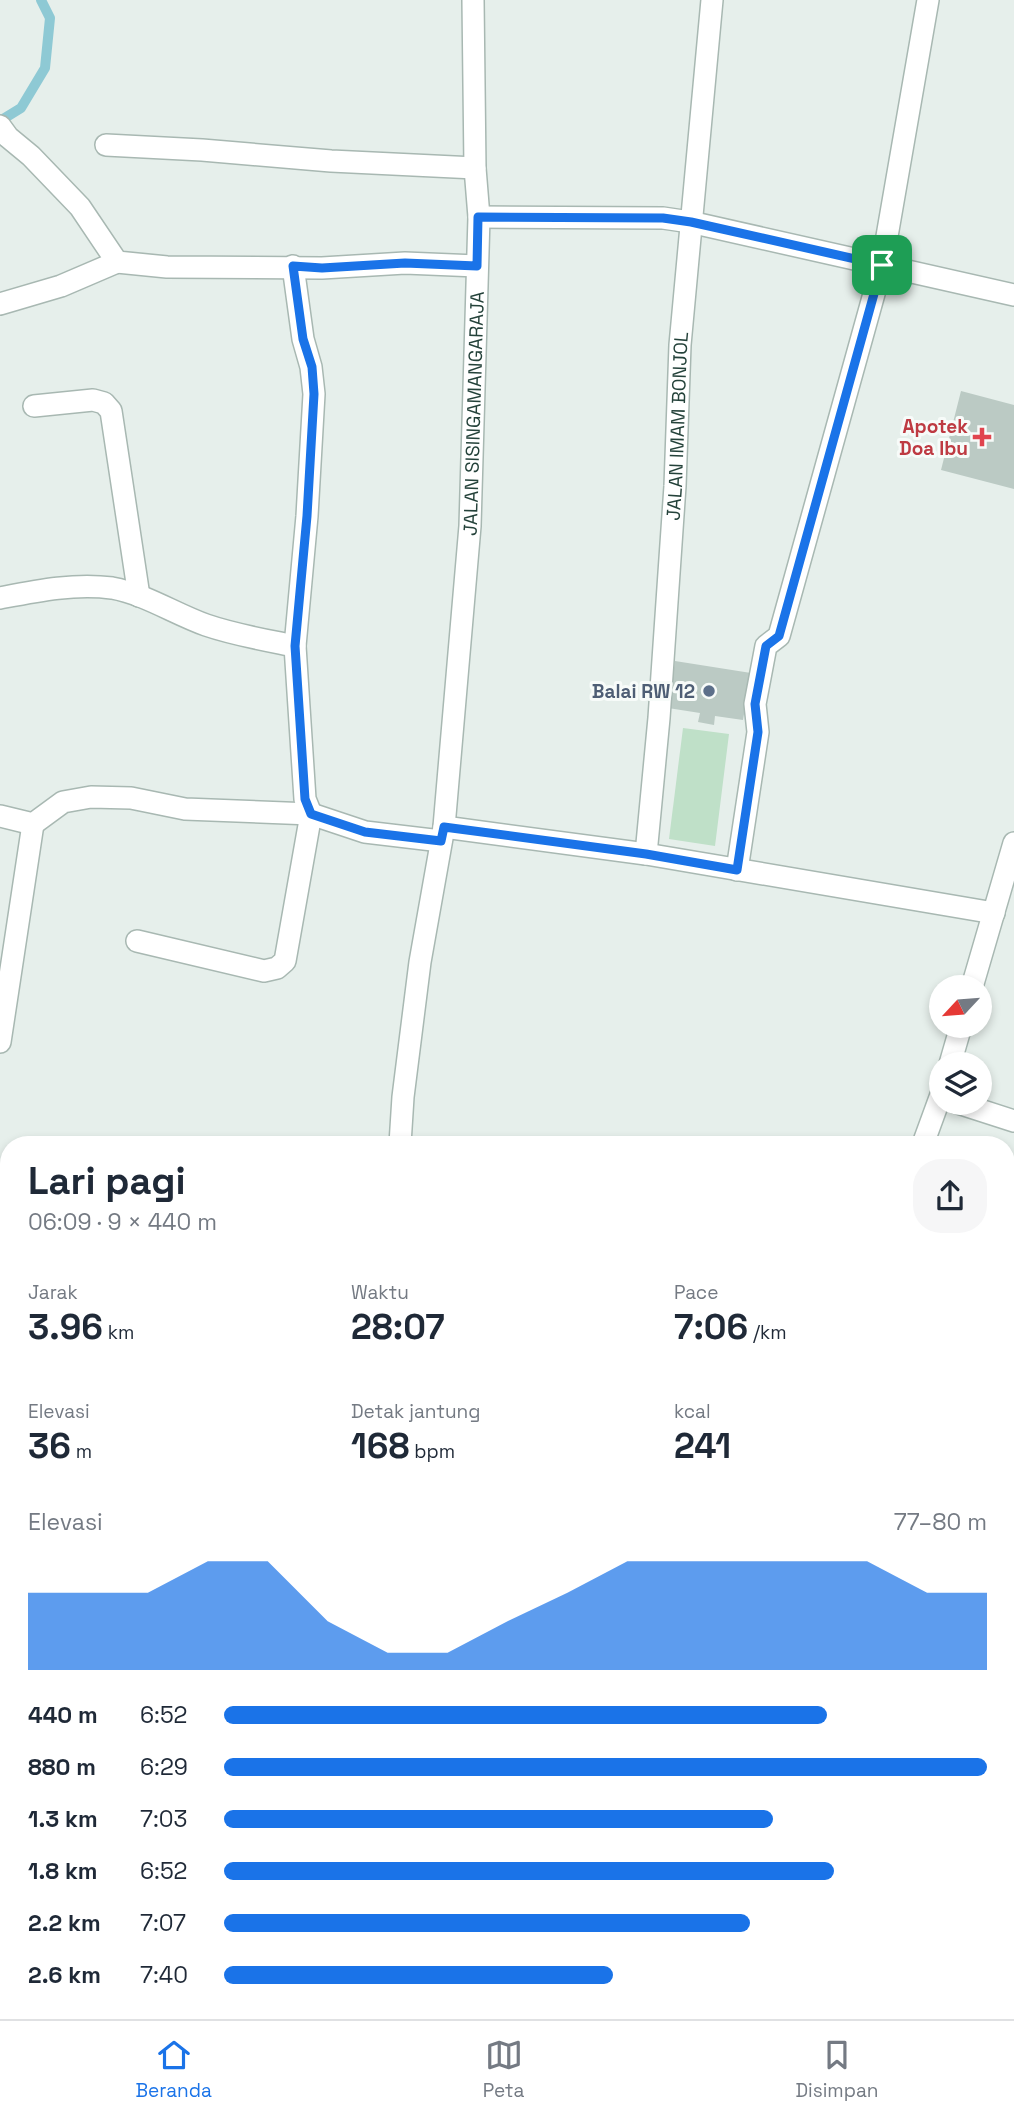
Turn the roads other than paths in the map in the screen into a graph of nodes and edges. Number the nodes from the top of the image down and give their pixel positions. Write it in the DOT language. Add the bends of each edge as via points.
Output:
graph roads {
  1 [pos="473,0"];
  2 [pos="712,0"];
  3 [pos="928,0"];
  4 [pos="4,131"];
  5 [pos="106,145"];
  6 [pos="475,168"];
  7 [pos="478,217"];
  8 [pos="691,222"];
  9 [pos="117,262"];
  10 [pos="882,265"];
  11 [pos="293,266"];
  12 [pos="477,266"];
  13 [pos="1014,295"];
  14 [pos="0,304"];
  15 [pos="34,406"];
  16 [pos="139,596"];
  17 [pos="0,598"];
  18 [pos="295,646"];
  19 [pos="311,814"];
  20 [pos="0,816"];
  21 [pos="33,824"];
  22 [pos="443,834"];
  23 [pos="1014,843"];
  24 [pos="646,854"];
  25 [pos="737,870"];
  26 [pos="994,914"];
  27 [pos="137,941"];
  28 [pos="976,975"];
  29 [pos="1,1032"];
  30 [pos="992,1114"];
  31 [pos="937,1115"];
  32 [pos="1014,1121"];
  33 [pos="401,1136"];
  34 [pos="927,1136"];
  1 -- 6 [label="street, JALAN SISINGAMANGARAJA"];
  2 -- 8 [label="street, JALAN IMAM BONJOL"];
  3 -- 10 [label="street"];
  4 -- 9 [label="street" via="80,207"];
  5 -- 6 [label="street"];
  6 -- 7 [label="street, JALAN SISINGAMANGARAJA"];
  7 -- 8 [label="street"];
  7 -- 12 [label="street, JALAN SISINGAMANGARAJA"];
  8 -- 10 [label="street"];
  8 -- 24 [label="street, JALAN IMAM BONJOL"];
  9 -- 11 [label="street" via="167,267"];
  9 -- 14 [label="street" via="61,286"];
  10 -- 13 [label="street"];
  10 -- 25 [label="street" via="779,636 766,646"];
  11 -- 12 [label="street"];
  11 -- 18 [label="street" via="314,394"];
  12 -- 22 [label="street, JALAN SISINGAMANGARAJA" via="470,526"];
  15 -- 16 [label="street" via="93,400 111,411"];
  16 -- 17 [label="street" via="111,588 56,588"];
  16 -- 18 [label="street" via="206,625"];
  18 -- 19 [label="street" via="305,799"];
  19 -- 21 [label="street" via="185,809 131,798 91,797 63,802"];
  19 -- 22 [label="street" via="365,832"];
  19 -- 27 [label="street" via="285,961 277,968 264,971"];
  20 -- 21 [label="street"];
  21 -- 29 [label="street"];
  22 -- 24 [label="street"];
  22 -- 33 [label="street, JALAN SISINGAMANGARAJA" via="420,962"];
  23 -- 26 [label="street"];
  24 -- 25 [label="street"];
  25 -- 26 [label="street"];
  26 -- 28 [label="street"];
  30 -- 32 [label="street"];
  31 -- 34 [label="street"];
}
